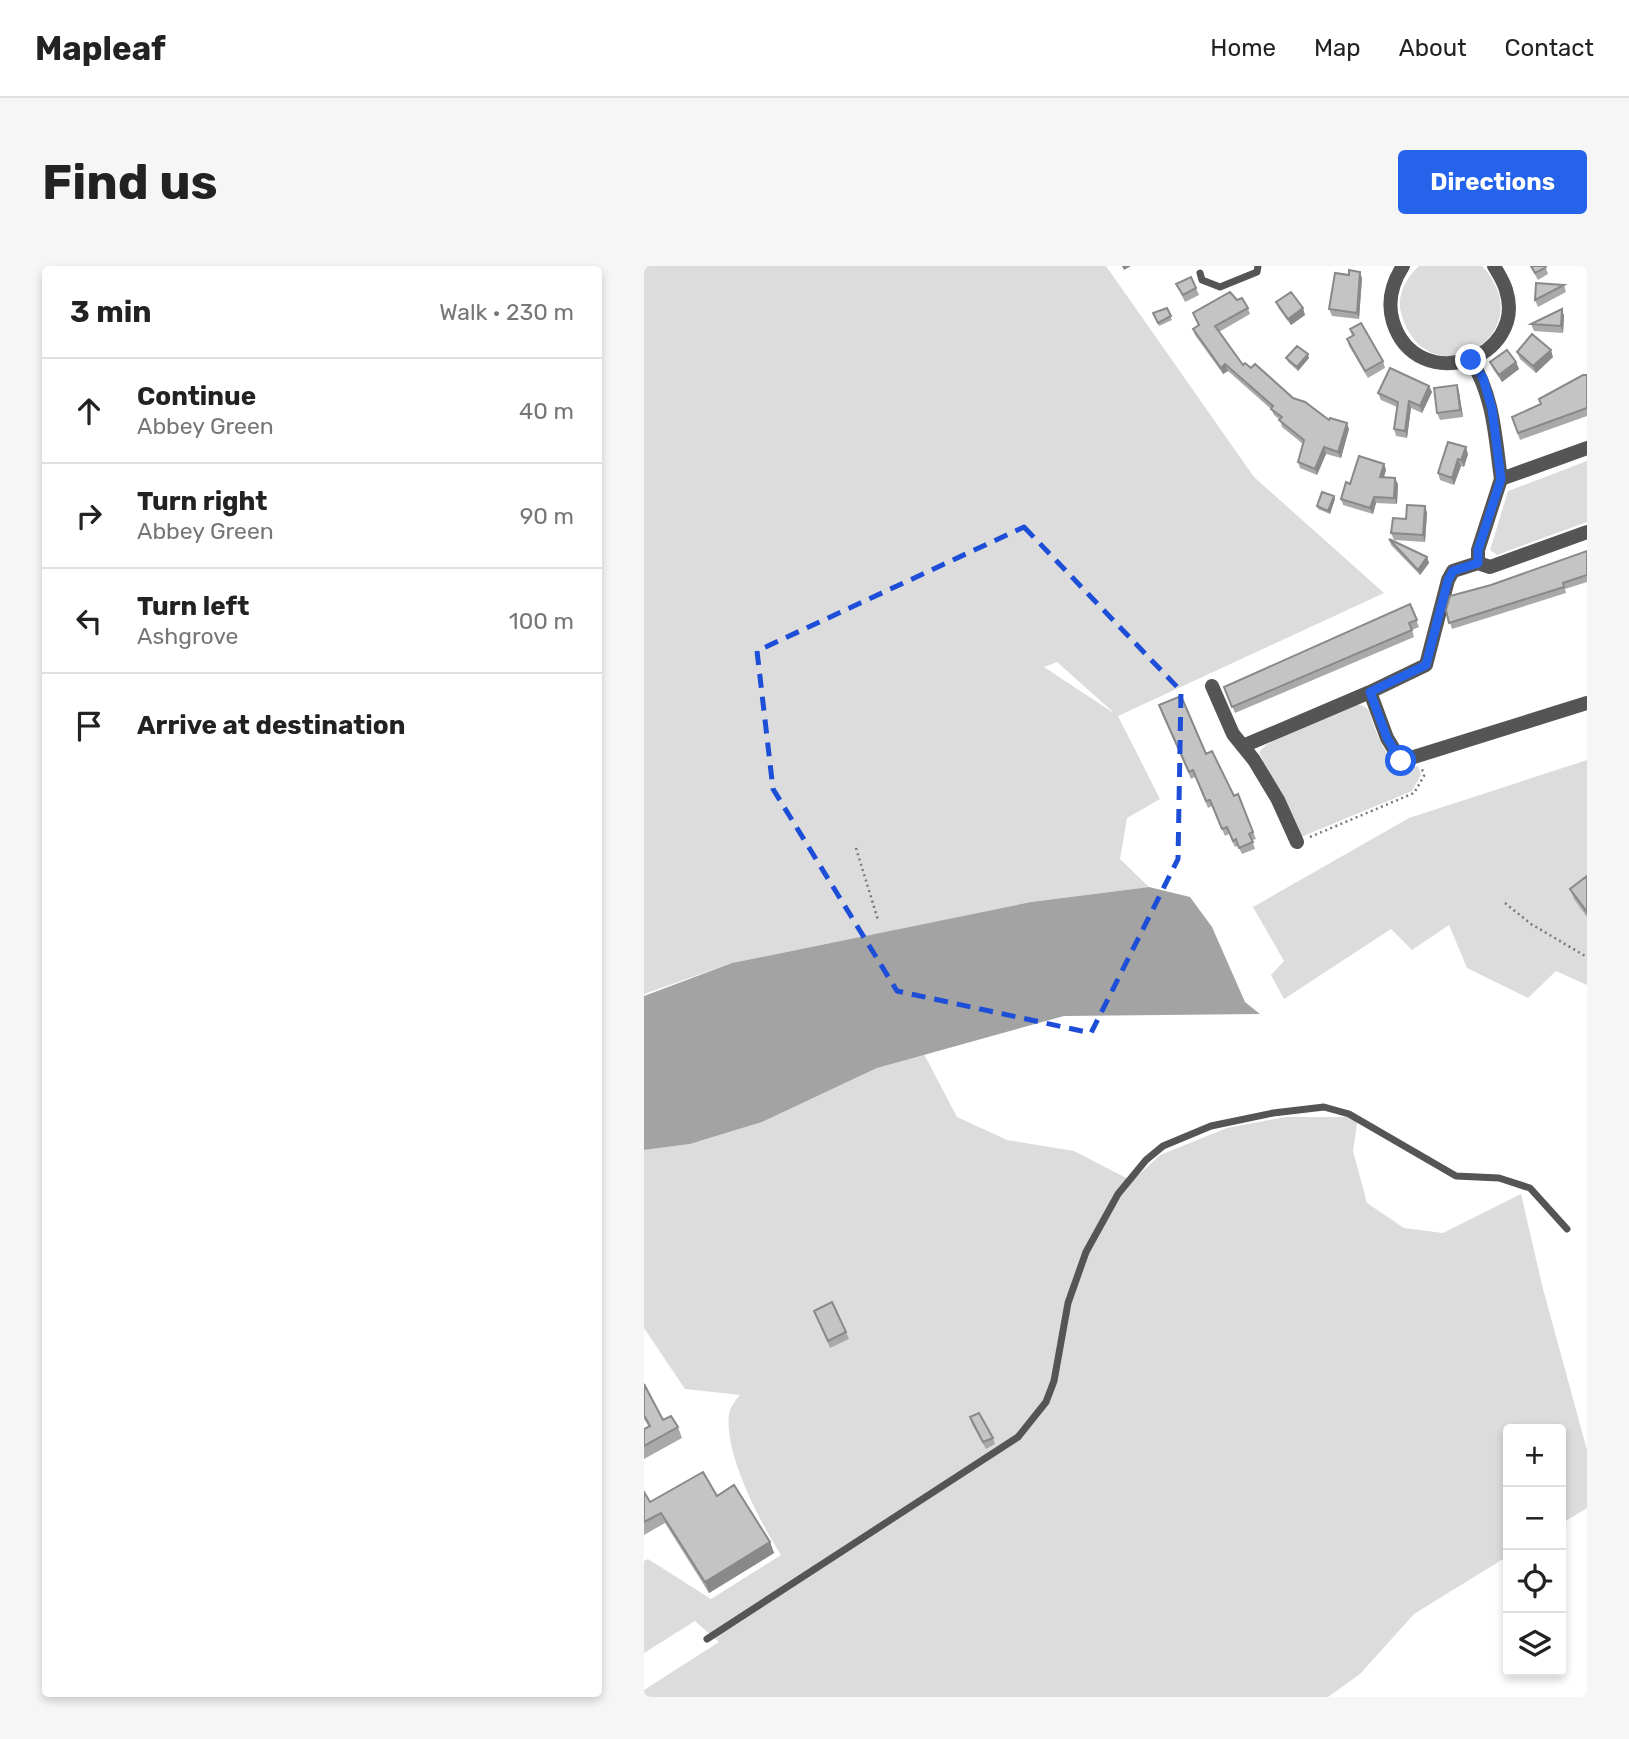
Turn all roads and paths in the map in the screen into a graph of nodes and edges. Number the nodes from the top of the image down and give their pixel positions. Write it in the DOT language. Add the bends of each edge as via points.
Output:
graph roads {
  1 [pos="1258,266"];
  2 [pos="1403,266"];
  3 [pos="1494,266"];
  4 [pos="1200,273"];
  5 [pos="1471,360"];
  6 [pos="1587,448"];
  7 [pos="1501,479"];
  8 [pos="1587,532"];
  9 [pos="1478,563"];
  10 [pos="1212,686"];
  11 [pos="1370,692"];
  12 [pos="1587,703"];
  13 [pos="1243,746"];
  14 [pos="1417,757"];
  15 [pos="1297,842"];
  16 [pos="856,848"];
  17 [pos="1505,903"];
  18 [pos="878,920"];
  19 [pos="1587,957"];
  20 [pos="1567,1229"];
  21 [pos="707,1639"];
  1 -- 4 [label="lane" via="1257,272 1220,287 1202,280"];
  2 -- 5 [label="street" via="1394,279 1389,308 1398,336 1426,360 1450,364"];
  3 -- 5 [label="street" via="1507,291 1507,314 1502,332"];
  5 -- 7 [label="street" via="1483,378 1492,409"];
  6 -- 7 [label="street"];
  7 -- 9 [label="street"];
  8 -- 9 [label="street" via="1490,566"];
  9 -- 11 [label="street" via="1453,571 1448,580 1426,665"];
  10 -- 13 [label="street"];
  11 -- 13 [label="street"];
  11 -- 14 [label="street" via="1396,756 1401,761"];
  12 -- 14 [label="street"];
  13 -- 15 [label="street" via="1278,800"];
  14 -- 15 [label="path" via="1424,776 1414,793"];
  16 -- 18 [label="path"];
  17 -- 19 [label="path"];
  20 -- 21 [label="lane" via="1530,1188 1499,1178 1456,1176 1361,1120 1324,1107 1211,1126 1163,1146 1118,1194 1086,1252 1068,1303 1054,1381 1046,1402 1018,1437"];
}
